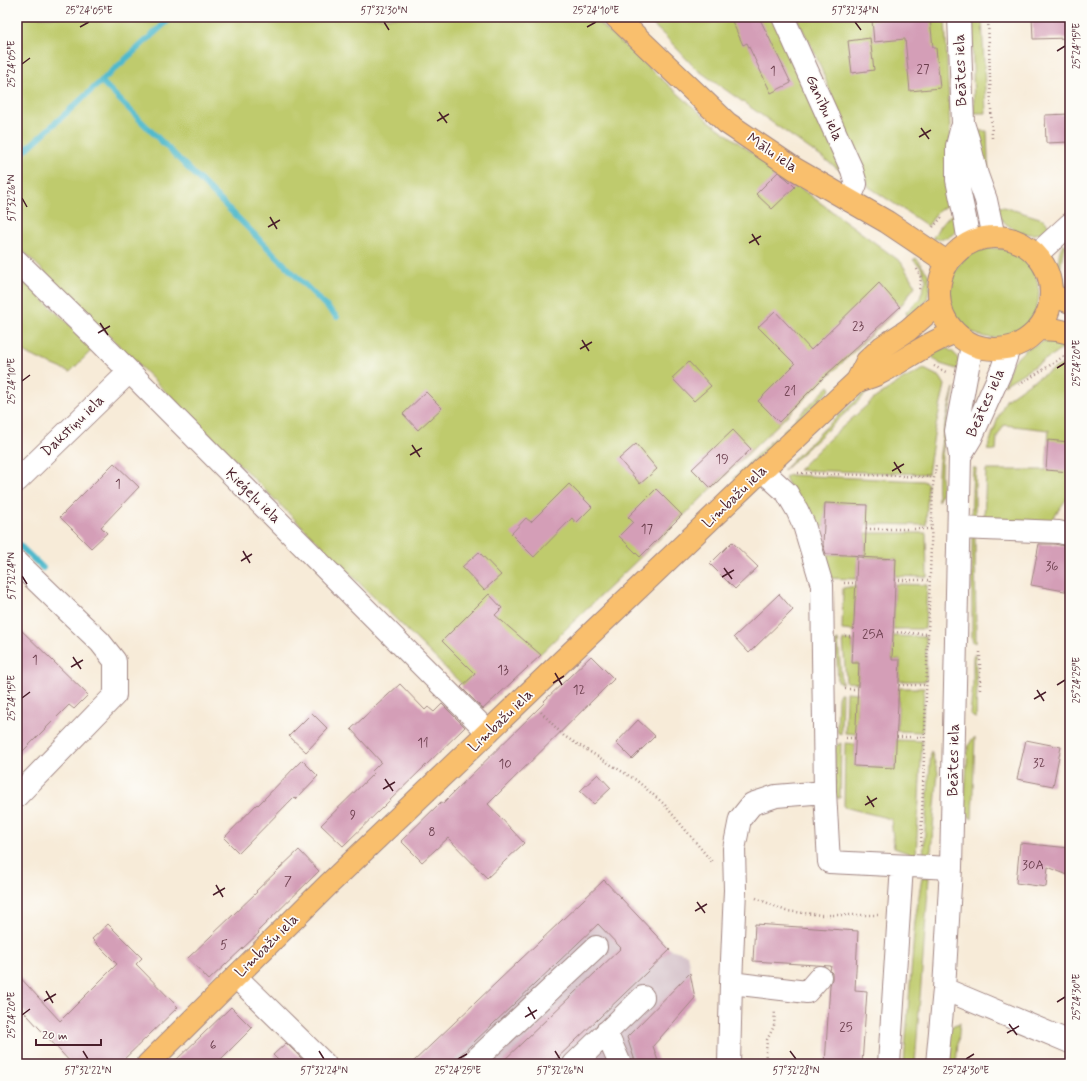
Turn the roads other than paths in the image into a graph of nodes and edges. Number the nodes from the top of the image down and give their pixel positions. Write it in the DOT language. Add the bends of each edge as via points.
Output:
graph roads {
  1 [pos="616,17"];
  2 [pos="783,17"];
  3 [pos="959,17"];
  4 [pos="963,123"];
  5 [pos="849,200"];
  6 [pos="1070,224"];
  7 [pos="994,237"];
  8 [pos="969,243"];
  9 [pos="1036,255"];
  10 [pos="17,261"];
  11 [pos="948,263"];
  12 [pos="1061,299"];
  13 [pos="939,303"];
  14 [pos="1039,329"];
  15 [pos="954,333"];
  16 [pos="1070,333"];
  17 [pos="972,345"];
  18 [pos="1009,348"];
  19 [pos="129,372"];
  20 [pos="857,381"];
  21 [pos="960,456"];
  22 [pos="762,470"];
  23 [pos="17,481"];
  24 [pos="959,528"];
  25 [pos="1070,535"];
  26 [pos="19,566"];
  27 [pos="488,732"];
  28 [pos="825,792"];
  29 [pos="17,796"];
  30 [pos="902,866"];
  31 [pos="951,868"];
  32 [pos="596,946"];
  33 [pos="820,976"];
  34 [pos="236,977"];
  35 [pos="731,983"];
  36 [pos="944,989"];
  37 [pos="643,997"];
  38 [pos="606,1032"];
  39 [pos="1070,1042"];
  40 [pos="148,1064"];
  41 [pos="325,1064"];
  42 [pos="471,1064"];
  43 [pos="574,1064"];
  44 [pos="620,1064"];
  45 [pos="729,1064"];
  46 [pos="889,1064"];
  47 [pos="937,1064"];
  1 -- 5 [label="main road, Mālu iela" via="727,123 795,169"];
  2 -- 5 [label="street, Ganību iela" via="852,170 856,184"];
  3 -- 4 [label="street, Beātes iela"];
  4 -- 7 [label="street, Beātes iela"];
  4 -- 8 [label="street, Beātes iela" via="957,146 957,180"];
  5 -- 11 [label="main road, Mālu iela"];
  6 -- 9 [label="street"];
  7 -- 8 [label="main road" via="981,238"];
  7 -- 9 [label="main road" via="1010,239 1024,245"];
  8 -- 11 [label="main road"];
  9 -- 12 [label="main road"];
  10 -- 19 [label="street, Ķieģeļu iela"];
  11 -- 13 [label="main road" via="941,275"];
  12 -- 14 [label="main road" via="1049,308"];
  13 -- 15 [label="main road" via="942,314"];
  13 -- 20 [label="main road, Limbažu iela" via="867,361"];
  14 -- 16 [label="main road"];
  14 -- 18 [label="main road" via="1030,338"];
  15 -- 17 [label="main road"];
  15 -- 20 [label="main road, Limbažu iela" via="919,349 877,375"];
  17 -- 18 [label="main road" via="996,350"];
  17 -- 21 [label="street, Beātes iela" via="956,431"];
  18 -- 21 [label="street, Beātes iela" via="971,438"];
  19 -- 23 [label="street, Dakstiņu iela"];
  19 -- 27 [label="street, Ķieģeļu iela"];
  20 -- 22 [label="main road, Limbažu iela"];
  21 -- 24 [label="street, Beātes iela"];
  22 -- 27 [label="main road, Limbažu iela"];
  22 -- 28 [label="street" via="787,493 797,510 822,585"];
  24 -- 25 [label="street" via="1059,532"];
  24 -- 31 [label="street, Beātes iela"];
  26 -- 29 [label="street" via="100,642 115,661 115,695"];
  27 -- 34 [label="main road, Limbažu iela"];
  28 -- 30 [label="street" via="829,862"];
  28 -- 35 [label="street" via="776,796 752,804 740,819 734,849"];
  30 -- 31 [label="street"];
  30 -- 46 [label="street"];
  31 -- 36 [label="street, Beātes iela"];
  32 -- 42 [label="street"];
  33 -- 35 [label="street" via="807,992"];
  34 -- 40 [label="main road, Limbažu iela"];
  34 -- 41 [label="street"];
  35 -- 45 [label="street"];
  36 -- 39 [label="street"];
  36 -- 47 [label="street, Beātes iela"];
  37 -- 38 [label="street"];
  38 -- 43 [label="street"];
  38 -- 44 [label="street"];
}
